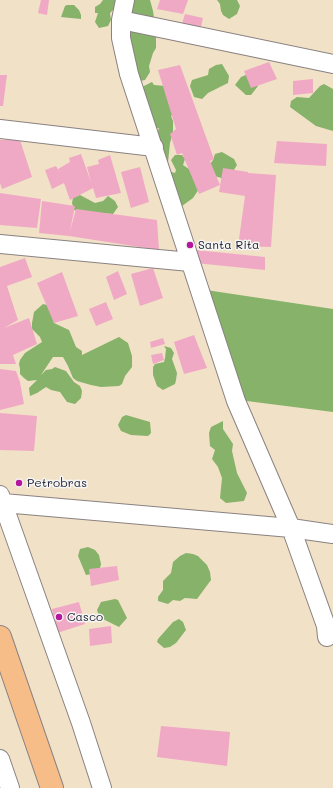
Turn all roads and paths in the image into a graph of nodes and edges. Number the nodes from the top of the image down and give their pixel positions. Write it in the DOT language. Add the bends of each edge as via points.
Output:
graph roads {
  1 [pos="125,0"];
  2 [pos="121,20"];
  3 [pos="333,64"];
  4 [pos="0,129"];
  5 [pos="154,147"];
  6 [pos="0,244"];
  7 [pos="190,262"];
  8 [pos="2,499"];
  9 [pos="291,528"];
  10 [pos="333,534"];
  11 [pos="0,637"];
  12 [pos="327,637"];
  13 [pos="0,759"];
  14 [pos="10,788"];
  15 [pos="52,788"];
  16 [pos="102,788"];
  1 -- 2 [label="street"];
  2 -- 3 [label="street"];
  2 -- 5 [label="street" via="121,38 129,74"];
  4 -- 5 [label="street"];
  5 -- 7 [label="street"];
  6 -- 7 [label="street"];
  7 -- 9 [label="street" via="236,401"];
  8 -- 9 [label="street"];
  8 -- 16 [label="street"];
  9 -- 10 [label="street"];
  9 -- 12 [label="street" via="326,626"];
  11 -- 15 [label="highway"];
  13 -- 14 [label="street"];
}
